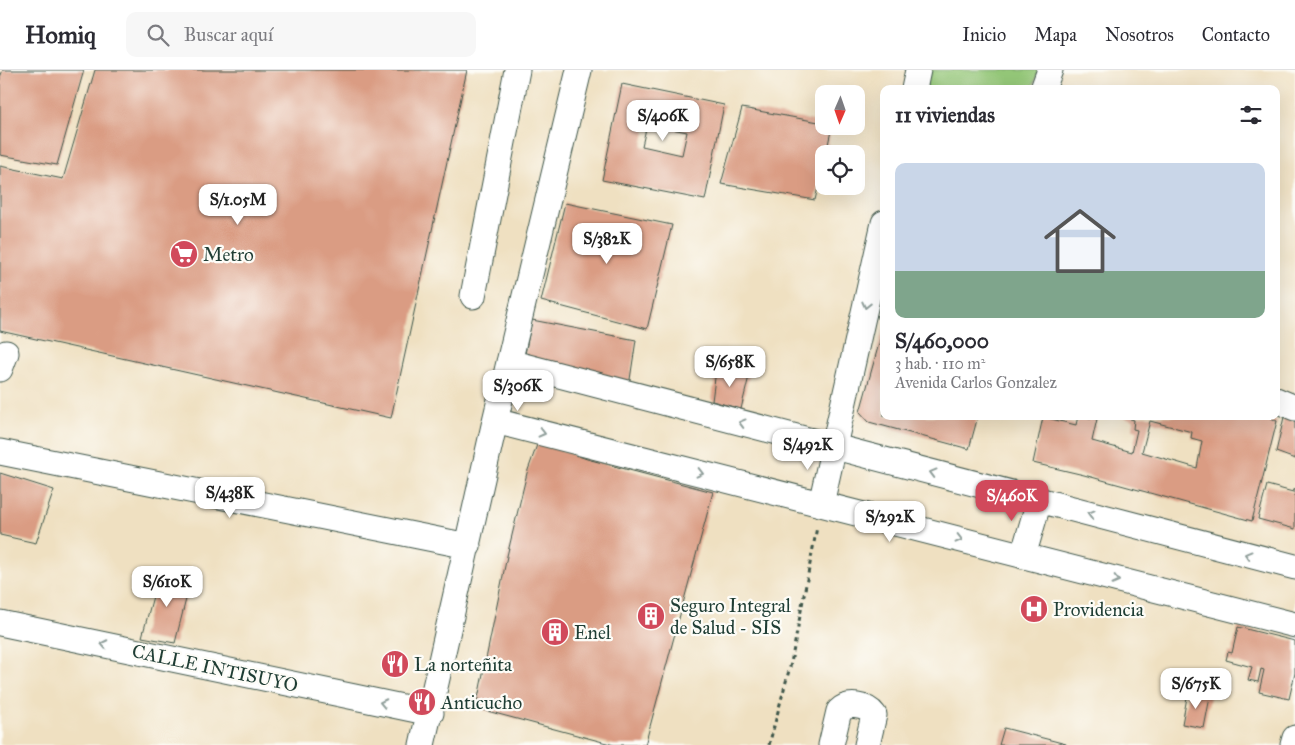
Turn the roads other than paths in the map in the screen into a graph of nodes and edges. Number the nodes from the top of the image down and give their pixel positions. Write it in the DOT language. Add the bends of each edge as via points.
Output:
graph roads {
  1 [pos="517,70"];
  2 [pos="578,70"];
  3 [pos="918,70"];
  4 [pos="1050,70"];
  5 [pos="915,85"];
  6 [pos="1044,85"];
  7 [pos="880,241"];
  8 [pos="473,296"];
  9 [pos="509,362"];
  10 [pos="1280,402"];
  11 [pos="1295,408"];
  12 [pos="495,422"];
  13 [pos="834,447"];
  14 [pos="0,452"];
  15 [pos="1039,501"];
  16 [pos="821,504"];
  17 [pos="468,546"];
  18 [pos="1023,556"];
  19 [pos="1295,568"];
  20 [pos="0,623"];
  21 [pos="1295,625"];
  22 [pos="430,713"];
  23 [pos="1295,738"];
  24 [pos="422,745"];
  25 [pos="831,745"];
  26 [pos="867,745"];
  27 [pos="1293,745"];
  1 -- 8 [label="street"];
  2 -- 9 [label="street"];
  3 -- 5 [label="street"];
  4 -- 6 [label="street"];
  7 -- 13 [label="street, one-way"];
  9 -- 12 [label="street"];
  13 -- 9 [label="street, one-way"];
  10 -- 11 [label="street"];
  12 -- 16 [label="street, one-way"];
  12 -- 17 [label="street"];
  15 -- 13 [label="street, one-way"];
  13 -- 16 [label="street"];
  14 -- 17 [label="street"];
  15 -- 18 [label="street"];
  19 -- 15 [label="street, one-way"];
  16 -- 18 [label="street, one-way"];
  17 -- 22 [label="street"];
  18 -- 21 [label="street, one-way"];
  22 -- 20 [label="street, CALLE INTISUYO, one-way"];
  22 -- 24 [label="street"];
  23 -- 27 [label="street"];
  25 -- 26 [label="street" via="840,711 850,705 864,708 874,715"];
}
